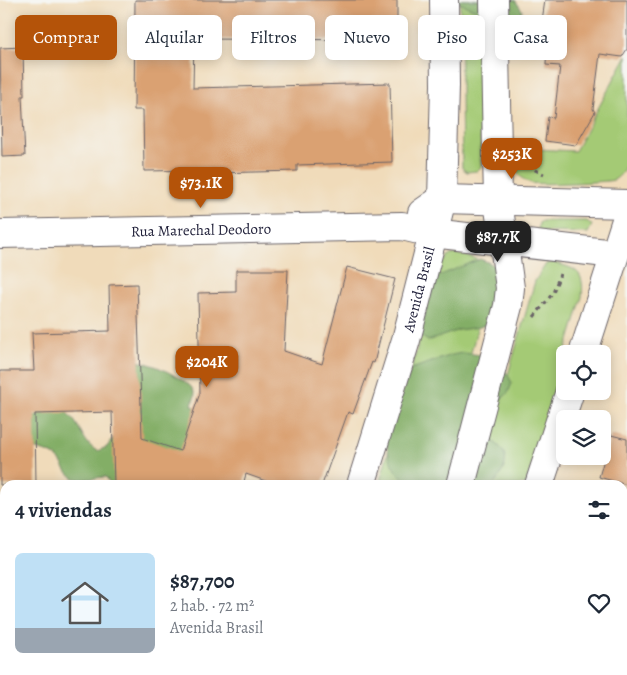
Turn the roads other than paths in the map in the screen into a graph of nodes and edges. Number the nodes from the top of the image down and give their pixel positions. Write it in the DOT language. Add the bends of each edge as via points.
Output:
graph roads {
  1 [pos="444,0"];
  2 [pos="494,0"];
  3 [pos="442,199"];
  4 [pos="498,201"];
  5 [pos="627,204"];
  6 [pos="627,216"];
  7 [pos="402,226"];
  8 [pos="432,233"];
  9 [pos="0,234"];
  10 [pos="505,242"];
  11 [pos="616,254"];
  12 [pos="585,345"];
  13 [pos="567,400"];
  14 [pos="363,480"];
  15 [pos="462,480"];
  16 [pos="541,480"];
  1 -- 3 [label="main road, Avenida Brasil"];
  2 -- 4 [label="main road"];
  3 -- 4 [label="main road"];
  3 -- 7 [label="main road"];
  3 -- 8 [label="main road, Avenida Brasil"];
  4 -- 5 [label="main road"];
  4 -- 10 [label="main road"];
  6 -- 11 [label="main road"];
  7 -- 8 [label="main road, Rua Marechal Deodoro"];
  7 -- 9 [label="main road, Rua Marechal Deodoro"];
  8 -- 10 [label="main road, Rua Marechal Deodoro"];
  8 -- 14 [label="main road, Avenida Brasil" via="406,340"];
  10 -- 11 [label="main road, Rua Marechal Deodoro"];
  10 -- 15 [label="main road" via="510,288 508,306"];
  11 -- 12 [label="main road"];
  13 -- 16 [label="main road"];
}
